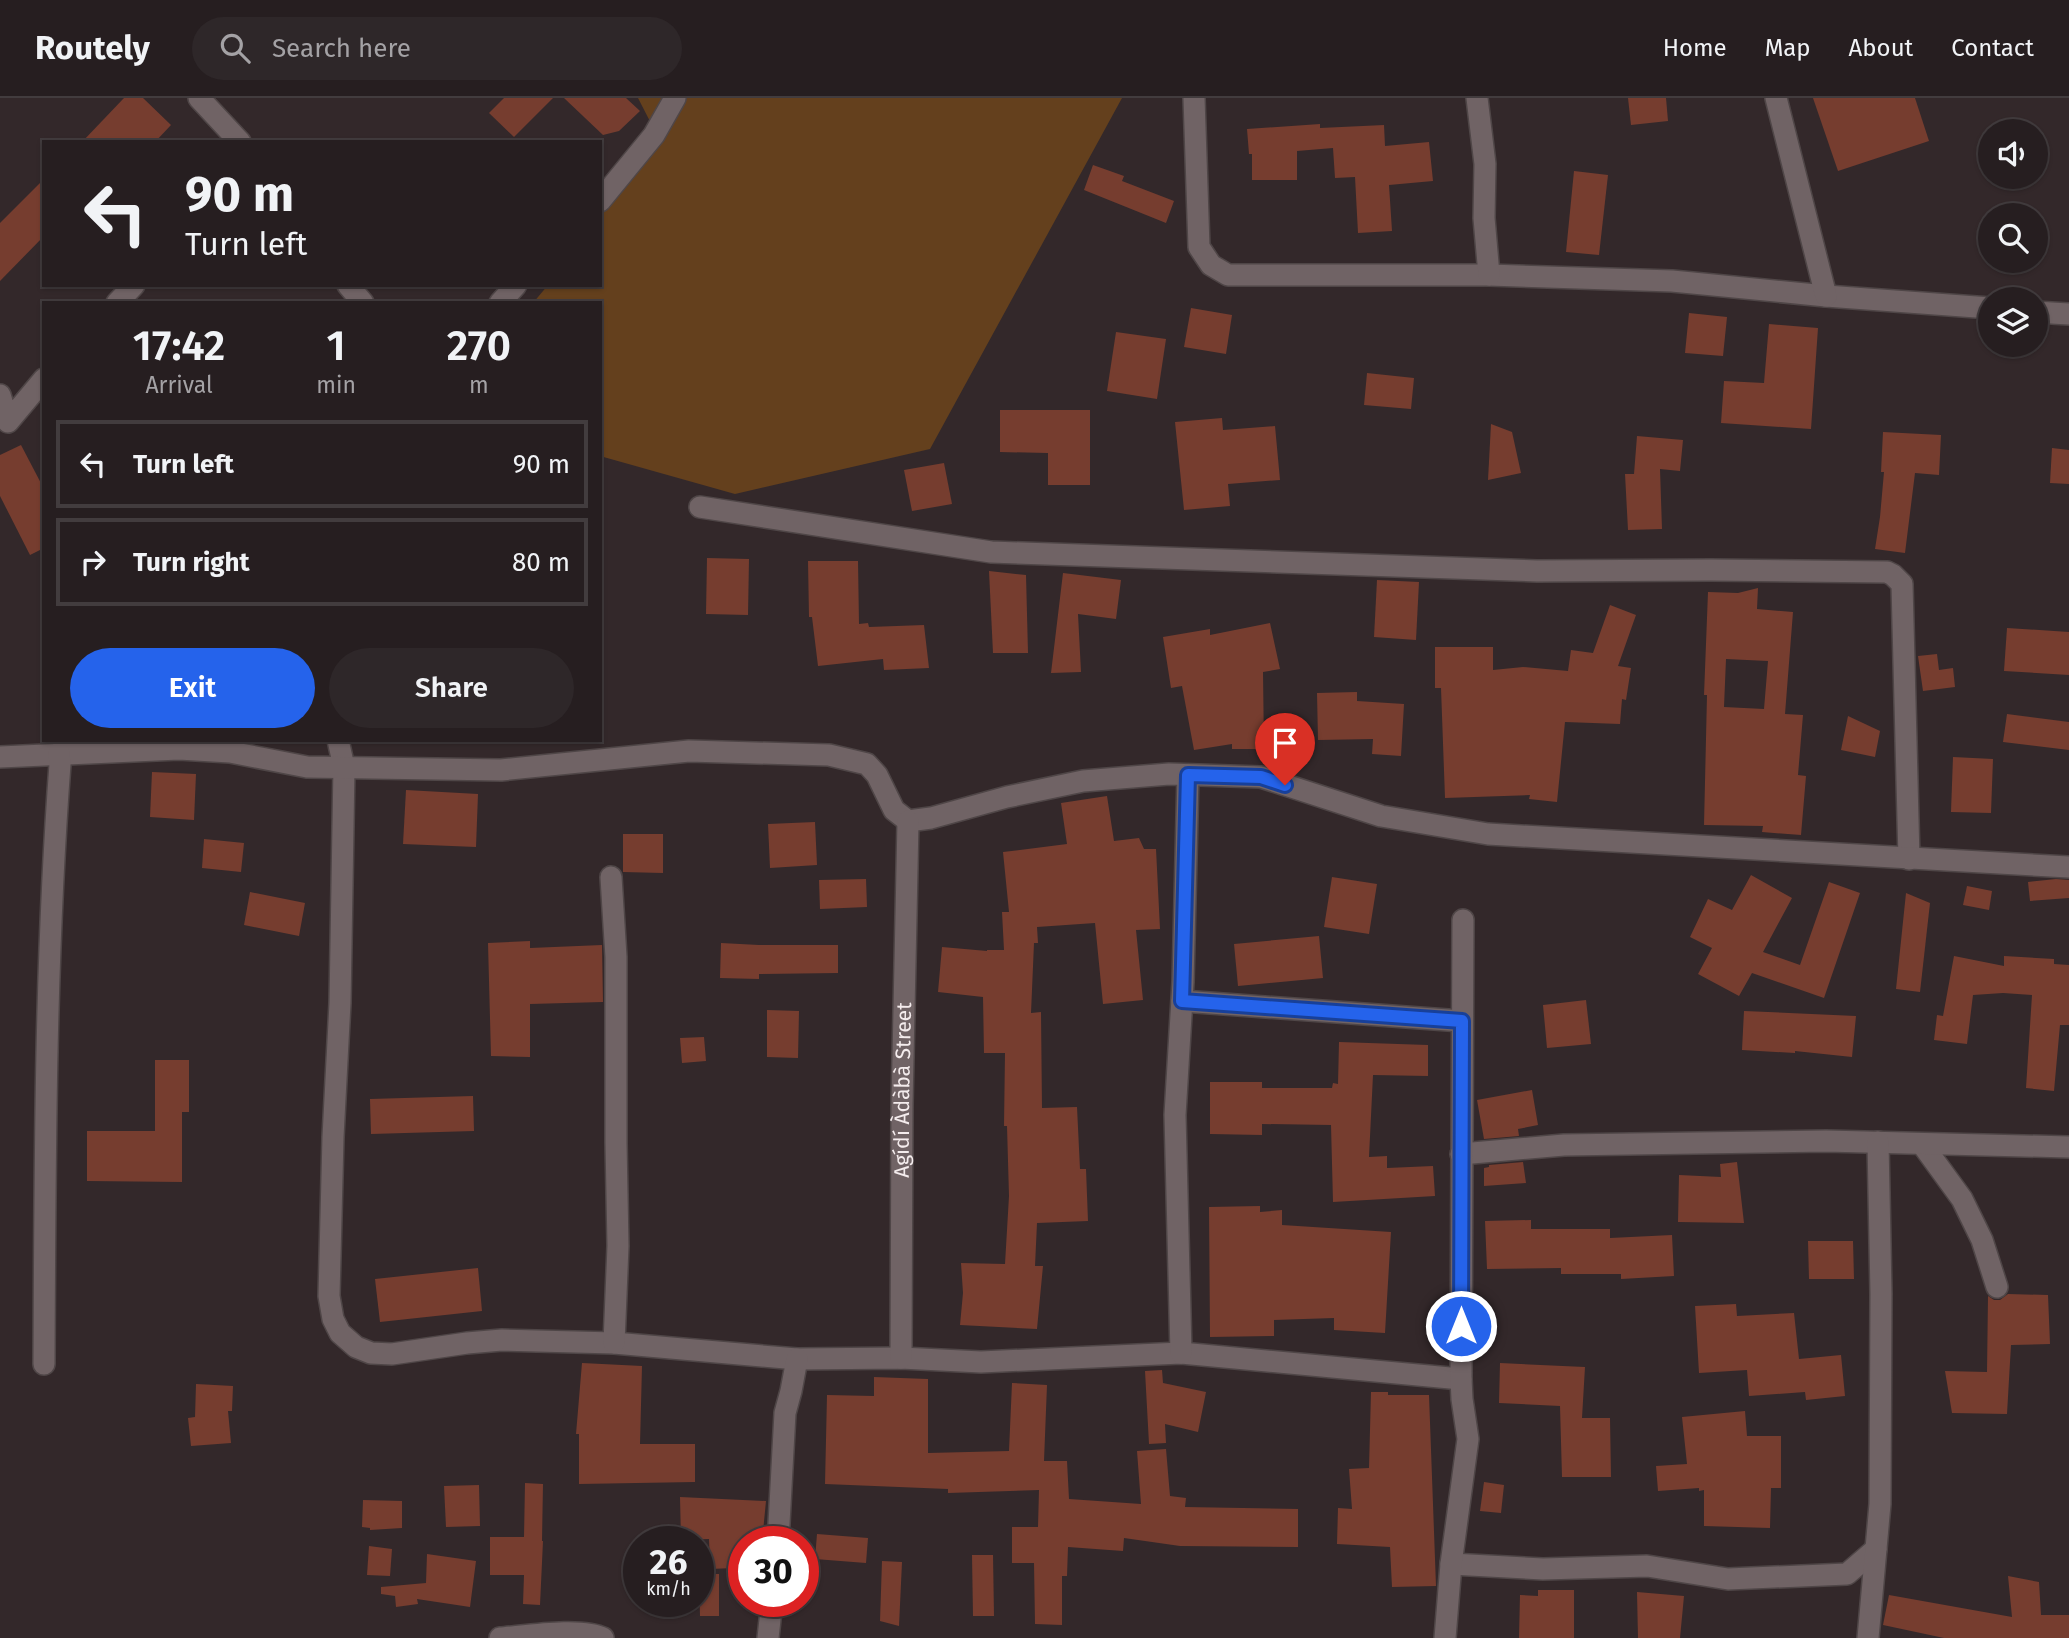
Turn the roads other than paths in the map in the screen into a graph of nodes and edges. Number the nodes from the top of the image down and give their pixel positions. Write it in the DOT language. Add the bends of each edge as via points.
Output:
graph roads {
  1 [pos="199,98"];
  2 [pos="675,98"];
  3 [pos="1194,98"];
  4 [pos="1476,98"];
  5 [pos="1776,98"];
  6 [pos="238,140"];
  7 [pos="602,199"];
  8 [pos="1489,275"];
  9 [pos="132,287"];
  10 [pos="350,287"];
  11 [pos="514,287"];
  12 [pos="1826,296"];
  13 [pos="119,301"];
  14 [pos="361,301"];
  15 [pos="502,301"];
  16 [pos="1978,307"];
  17 [pos="2048,313"];
  18 [pos="2069,314"];
  19 [pos="42,381"];
  20 [pos="0,395"];
  21 [pos="4,424"];
  22 [pos="700,507"];
  23 [pos="338,742"];
  24 [pos="59,753"];
  25 [pos="0,757"];
  26 [pos="344,767"];
  27 [pos="1188,775"];
  28 [pos="908,821"];
  29 [pos="1909,859"];
  30 [pos="2069,867"];
  31 [pos="611,877"];
  32 [pos="1463,920"];
  33 [pos="1182,1001"];
  34 [pos="1462,1021"];
  35 [pos="1878,1142"];
  36 [pos="1922,1144"];
  37 [pos="2069,1147"];
  38 [pos="1461,1154"];
  39 [pos="1997,1287"];
  40 [pos="614,1343"];
  41 [pos="1181,1353"];
  42 [pos="797,1359"];
  43 [pos="901,1359"];
  44 [pos="44,1364"];
  45 [pos="1461,1379"];
  46 [pos="779,1526"];
  47 [pos="1876,1549"];
  48 [pos="1451,1564"];
  49 [pos="1847,1574"];
  50 [pos="1872,1593"];
  51 [pos="770,1617"];
  52 [pos="500,1638"];
  53 [pos="603,1638"];
  54 [pos="768,1638"];
  55 [pos="1445,1638"];
  56 [pos="1868,1638"];
  1 -- 6 [label="street"];
  2 -- 7 [label="street" via="654,135"];
  3 -- 8 [label="street" via="1199,247 1211,265 1228,275"];
  4 -- 8 [label="street" via="1485,164"];
  5 -- 12 [label="street"];
  8 -- 12 [label="street" via="1672,281"];
  9 -- 13 [label="street"];
  10 -- 14 [label="street"];
  11 -- 15 [label="street"];
  12 -- 16 [label="street"];
  17 -- 18 [label="street"];
  19 -- 21 [label="street"];
  20 -- 21 [label="street"];
  22 -- 29 [label="street" via="991,552 1537,571 1887,572 1902,584"];
  23 -- 26 [label="street"];
  24 -- 25 [label="street"];
  24 -- 26 [label="street" via="178,748 230,752 307,767"];
  24 -- 44 [label="street" via="45,1134"];
  26 -- 28 [label="street" via="501,770 689,751 829,755 867,764 894,810"];
  26 -- 40 [label="street" via="332,1319 356,1347 371,1353 502,1340"];
  27 -- 28 [label="street" via="1083,781"];
  27 -- 29 [label="street" via="1261,777 1381,816 1488,834"];
  27 -- 33 [label="street"];
  28 -- 43 [label="street, Agídí Àdàbà Street"];
  29 -- 30 [label="street"];
  31 -- 40 [label="street" via="618,1246"];
  32 -- 34 [label="street"];
  33 -- 34 [label="street"];
  33 -- 41 [label="street" via="1175,1115"];
  34 -- 38 [label="street"];
  35 -- 36 [label="street"];
  35 -- 38 [label="street" via="1564,1145"];
  35 -- 47 [label="street" via="1880,1504"];
  36 -- 37 [label="street"];
  36 -- 39 [label="street" via="1962,1199"];
  38 -- 45 [label="street"];
  40 -- 42 [label="street"];
  41 -- 43 [label="street" via="981,1362"];
  41 -- 45 [label="street"];
  42 -- 43 [label="street"];
  42 -- 46 [label="street" via="785,1413"];
  45 -- 48 [label="street" via="1468,1439"];
  47 -- 49 [label="street"];
  47 -- 50 [label="street"];
  48 -- 49 [label="street" via="1544,1569 1647,1566 1728,1579"];
  48 -- 55 [label="street"];
  49 -- 50 [label="street"];
  50 -- 56 [label="street"];
  51 -- 54 [label="street"];
  52 -- 53 [label="street" via="577,1633"];
}
